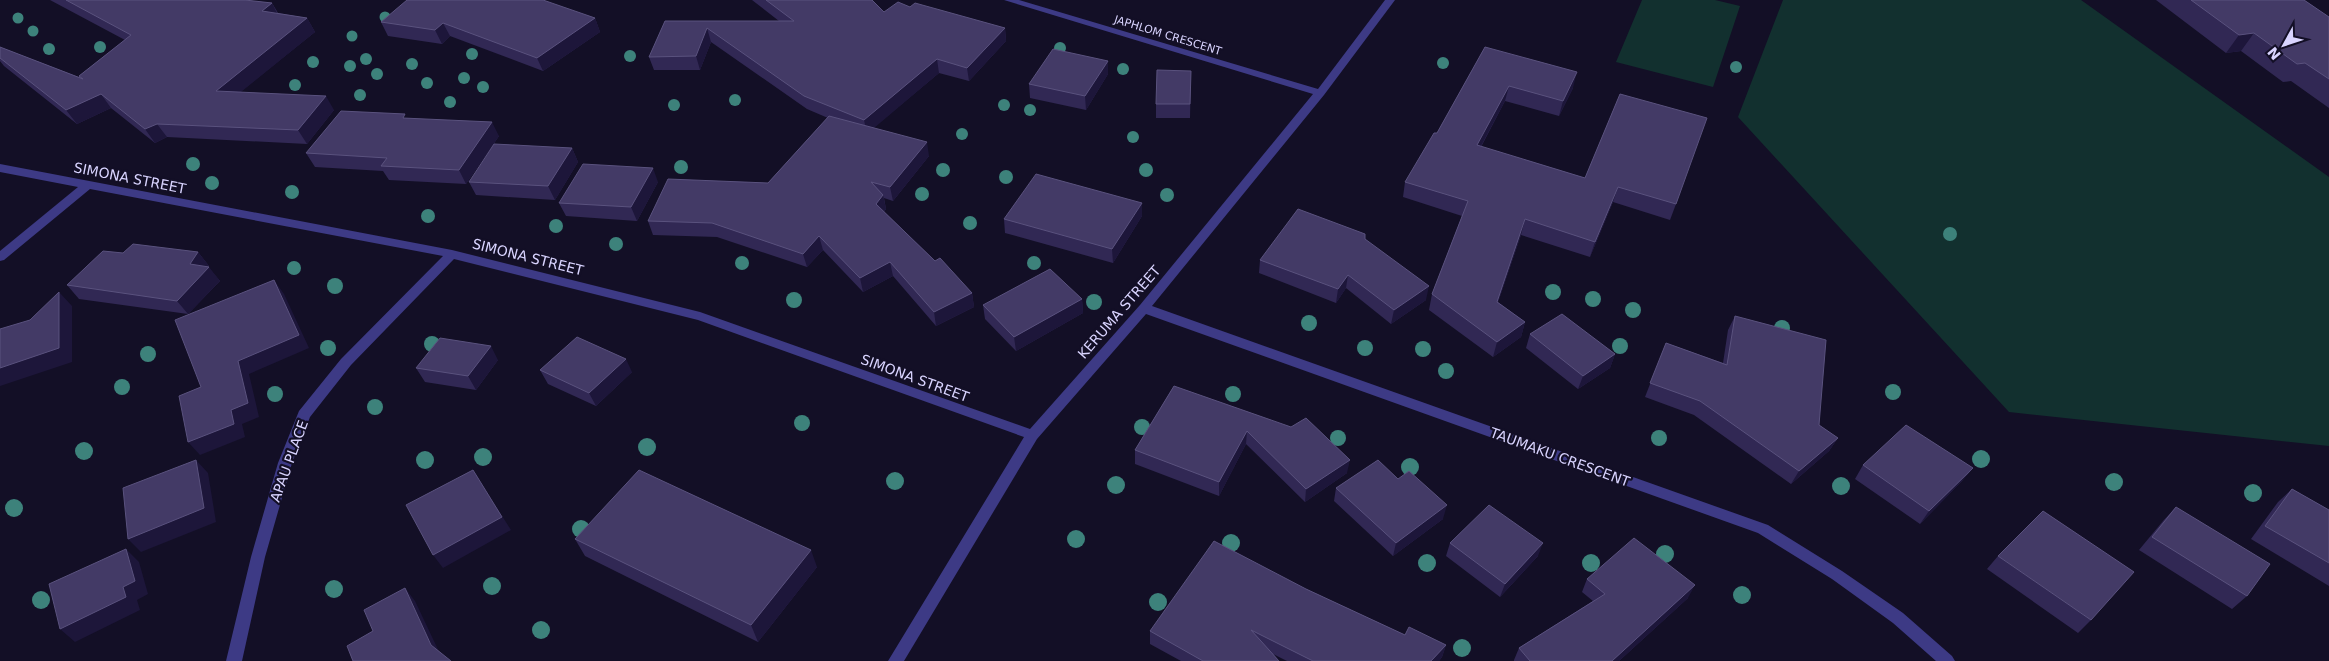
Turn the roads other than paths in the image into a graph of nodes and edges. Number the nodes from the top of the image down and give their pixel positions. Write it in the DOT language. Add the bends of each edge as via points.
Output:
graph roads {
  1 [pos="1009,0"];
  2 [pos="1390,0"];
  3 [pos="1320,94"];
  4 [pos="0,168"];
  5 [pos="87,185"];
  6 [pos="452,254"];
  7 [pos="0,257"];
  8 [pos="1144,308"];
  9 [pos="1032,435"];
  10 [pos="234,661"];
  11 [pos="896,661"];
  12 [pos="1947,661"];
  1 -- 3 [label="street, JAPHLOM CRESCENT"];
  2 -- 3 [label="street, KERUMA STREET"];
  3 -- 8 [label="street, KERUMA STREET"];
  4 -- 5 [label="street, SIMONA STREET"];
  5 -- 6 [label="street, SIMONA STREET"];
  5 -- 7 [label="street"];
  6 -- 9 [label="street, SIMONA STREET" via="700,316"];
  6 -- 10 [label="street, APAU PLACE" via="346,362 304,415 284,463"];
  8 -- 9 [label="street, KERUMA STREET"];
  8 -- 12 [label="street, TAUMAKU CRESCENT" via="1763,530 1837,575 1898,618"];
  9 -- 11 [label="street, KERUMA STREET"];
}
